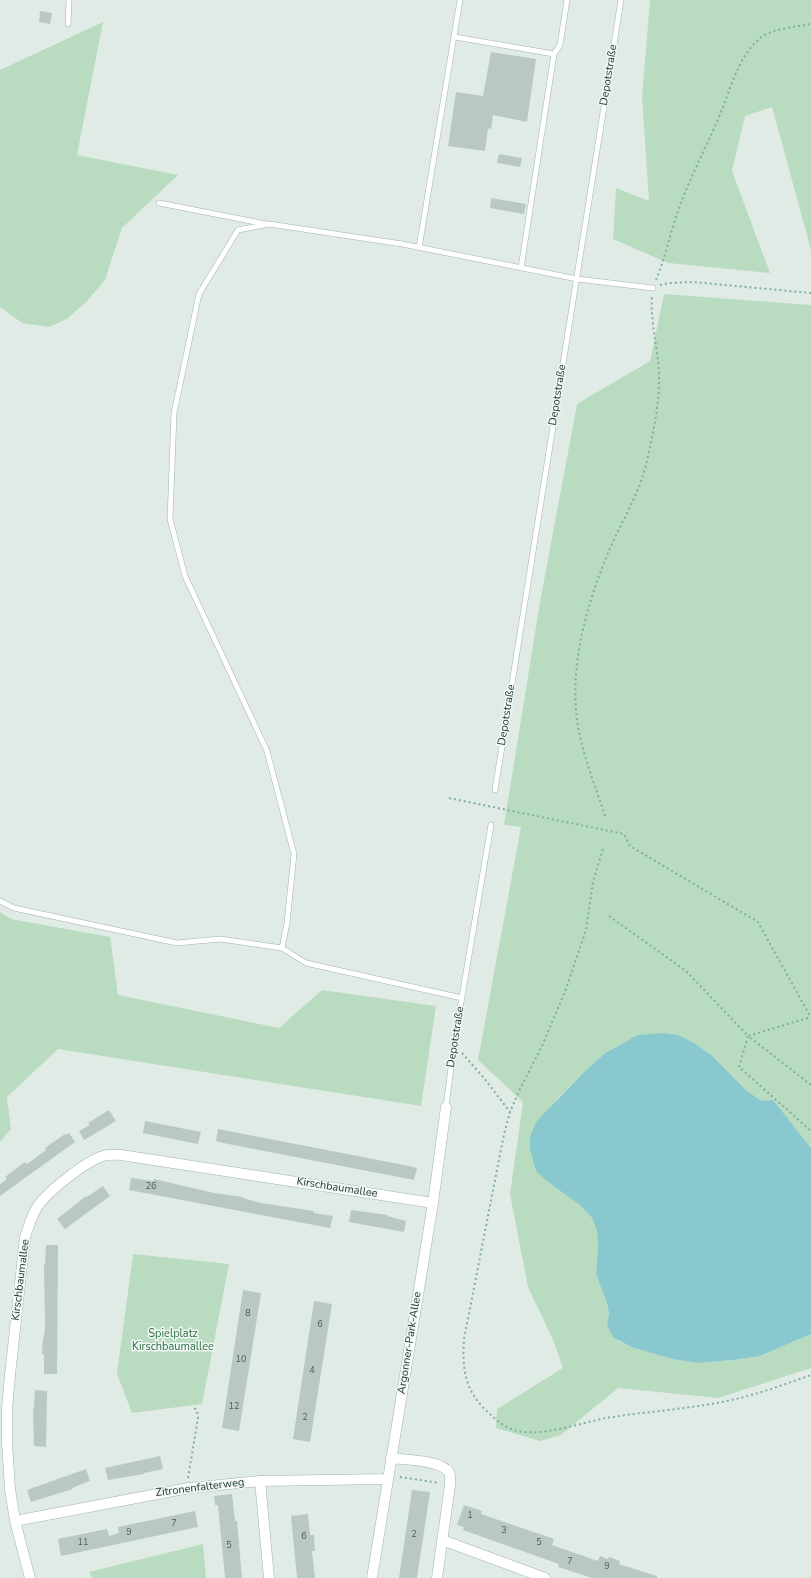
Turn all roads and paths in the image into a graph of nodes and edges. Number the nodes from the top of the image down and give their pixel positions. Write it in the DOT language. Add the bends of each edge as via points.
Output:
graph roads {
  1 [pos="69,0"];
  2 [pos="460,0"];
  3 [pos="567,0"];
  4 [pos="621,0"];
  5 [pos="68,24"];
  6 [pos="811,24"];
  7 [pos="455,37"];
  8 [pos="554,54"];
  9 [pos="159,203"];
  10 [pos="269,224"];
  11 [pos="419,248"];
  12 [pos="521,268"];
  13 [pos="577,279"];
  14 [pos="653,288"];
  15 [pos="811,293"];
  16 [pos="495,790"];
  17 [pos="449,798"];
  18 [pos="605,816"];
  19 [pos="491,825"];
  20 [pos="604,849"];
  21 [pos="0,901"];
  22 [pos="609,916"];
  23 [pos="282,948"];
  24 [pos="462,998"];
  25 [pos="811,1016"];
  26 [pos="748,1036"];
  27 [pos="454,1044"];
  28 [pos="811,1085"];
  29 [pos="446,1107"];
  30 [pos="510,1112"];
  31 [pos="811,1131"];
  32 [pos="433,1203"];
  33 [pos="811,1375"];
  34 [pos="193,1406"];
  35 [pos="391,1458"];
  36 [pos="388,1477"];
  37 [pos="260,1481"];
  38 [pos="450,1485"];
  39 [pos="189,1488"];
  40 [pos="15,1521"];
  41 [pos="442,1540"];
  42 [pos="30,1578"];
  43 [pos="269,1578"];
  44 [pos="372,1578"];
  45 [pos="437,1578"];
  46 [pos="545,1578"];
  1 -- 5 [label="lane"];
  2 -- 7 [label="lane"];
  3 -- 8 [label="lane" via="560,44"];
  4 -- 13 [label="lane, Depotstraße"];
  6 -- 14 [label="path" via="775,31 761,38 748,50 678,210"];
  7 -- 8 [label="lane"];
  7 -- 11 [label="lane"];
  8 -- 12 [label="lane"];
  9 -- 10 [label="lane"];
  10 -- 11 [label="lane"];
  10 -- 23 [label="lane" via="238,230 199,294 174,413 170,519 185,576 267,751 294,854"];
  11 -- 12 [label="lane"];
  12 -- 13 [label="lane"];
  13 -- 14 [label="lane"];
  13 -- 16 [label="lane, Depotstraße"];
  14 -- 15 [label="path" via="669,283 693,282"];
  14 -- 18 [label="path" via="653,331 659,373 658,406 640,487 606,557 595,587 576,671 575,709 581,742"];
  17 -- 25 [label="path" via="624,834 630,846 758,922"];
  19 -- 24 [label="lane, Depotstraße"];
  20 -- 30 [label="path" via="593,882 586,930 566,989"];
  21 -- 23 [label="lane" via="14,908 177,943 220,939"];
  22 -- 26 [label="path" via="686,971"];
  23 -- 24 [label="lane" via="306,963"];
  24 -- 27 [label="lane, Depotstraße"];
  25 -- 26 [label="path"];
  26 -- 28 [label="path"];
  26 -- 31 [label="path" via="739,1067"];
  27 -- 29 [label="lane, Depotstraße"];
  27 -- 30 [label="path"];
  29 -- 32 [label="street, Argonner-Park-Allee"];
  30 -- 33 [label="path" via="464,1339 466,1381 472,1395 492,1416 515,1430 545,1431 607,1418 735,1399"];
  32 -- 35 [label="street, Argonner-Park-Allee"];
  32 -- 40 [label="street, Kirschbaumallee" via="121,1155 94,1159 56,1187 36,1208 25,1238 8,1409 7,1443"];
  34 -- 39 [label="path" via="198,1418 188,1476"];
  35 -- 36 [label="street, Argonner-Park-Allee"];
  35 -- 38 [label="street" via="438,1464 450,1474"];
  36 -- 37 [label="street, Zitronenfalterweg"];
  36 -- 38 [label="path"];
  36 -- 44 [label="street, Argonner-Park-Allee"];
  37 -- 39 [label="street, Zitronenfalterweg"];
  37 -- 43 [label="street"];
  38 -- 41 [label="street"];
  39 -- 40 [label="street, Zitronenfalterweg"];
  40 -- 42 [label="street, Kirschbaumallee"];
  41 -- 45 [label="street"];
  41 -- 46 [label="street"];
}
